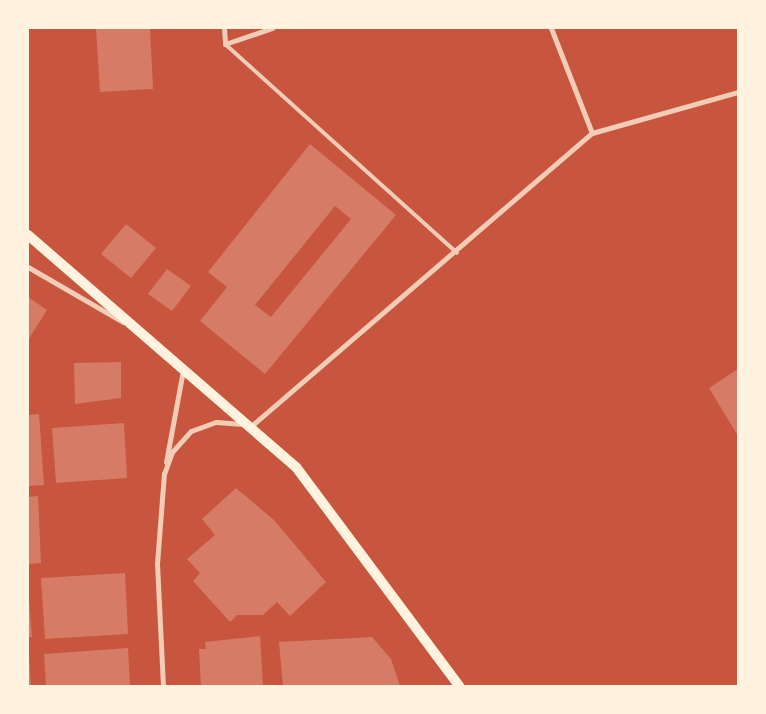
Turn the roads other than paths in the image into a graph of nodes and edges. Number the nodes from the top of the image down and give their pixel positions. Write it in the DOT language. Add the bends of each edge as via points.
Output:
graph roads {
  1 [pos="224,28"];
  2 [pos="272,28"];
  3 [pos="551,28"];
  4 [pos="225,44"];
  5 [pos="738,92"];
  6 [pos="592,133"];
  7 [pos="28,235"];
  8 [pos="457,253"];
  9 [pos="28,267"];
  10 [pos="143,334"];
  11 [pos="183,370"];
  12 [pos="253,428"];
  13 [pos="164,474"];
  14 [pos="163,686"];
  15 [pos="459,686"];
  1 -- 4 [label="street"];
  2 -- 4 [label="street"];
  3 -- 6 [label="street"];
  4 -- 8 [label="lane"];
  5 -- 6 [label="street"];
  6 -- 8 [label="street"];
  7 -- 10 [label="main road"];
  8 -- 12 [label="street"];
  9 -- 10 [label="street"];
  10 -- 11 [label="main road"];
  11 -- 12 [label="main road"];
  11 -- 13 [label="street"];
  12 -- 13 [label="street" via="216,422 191,431 172,452"];
  12 -- 15 [label="main road" via="311,485"];
  13 -- 14 [label="street" via="158,556"];
}
